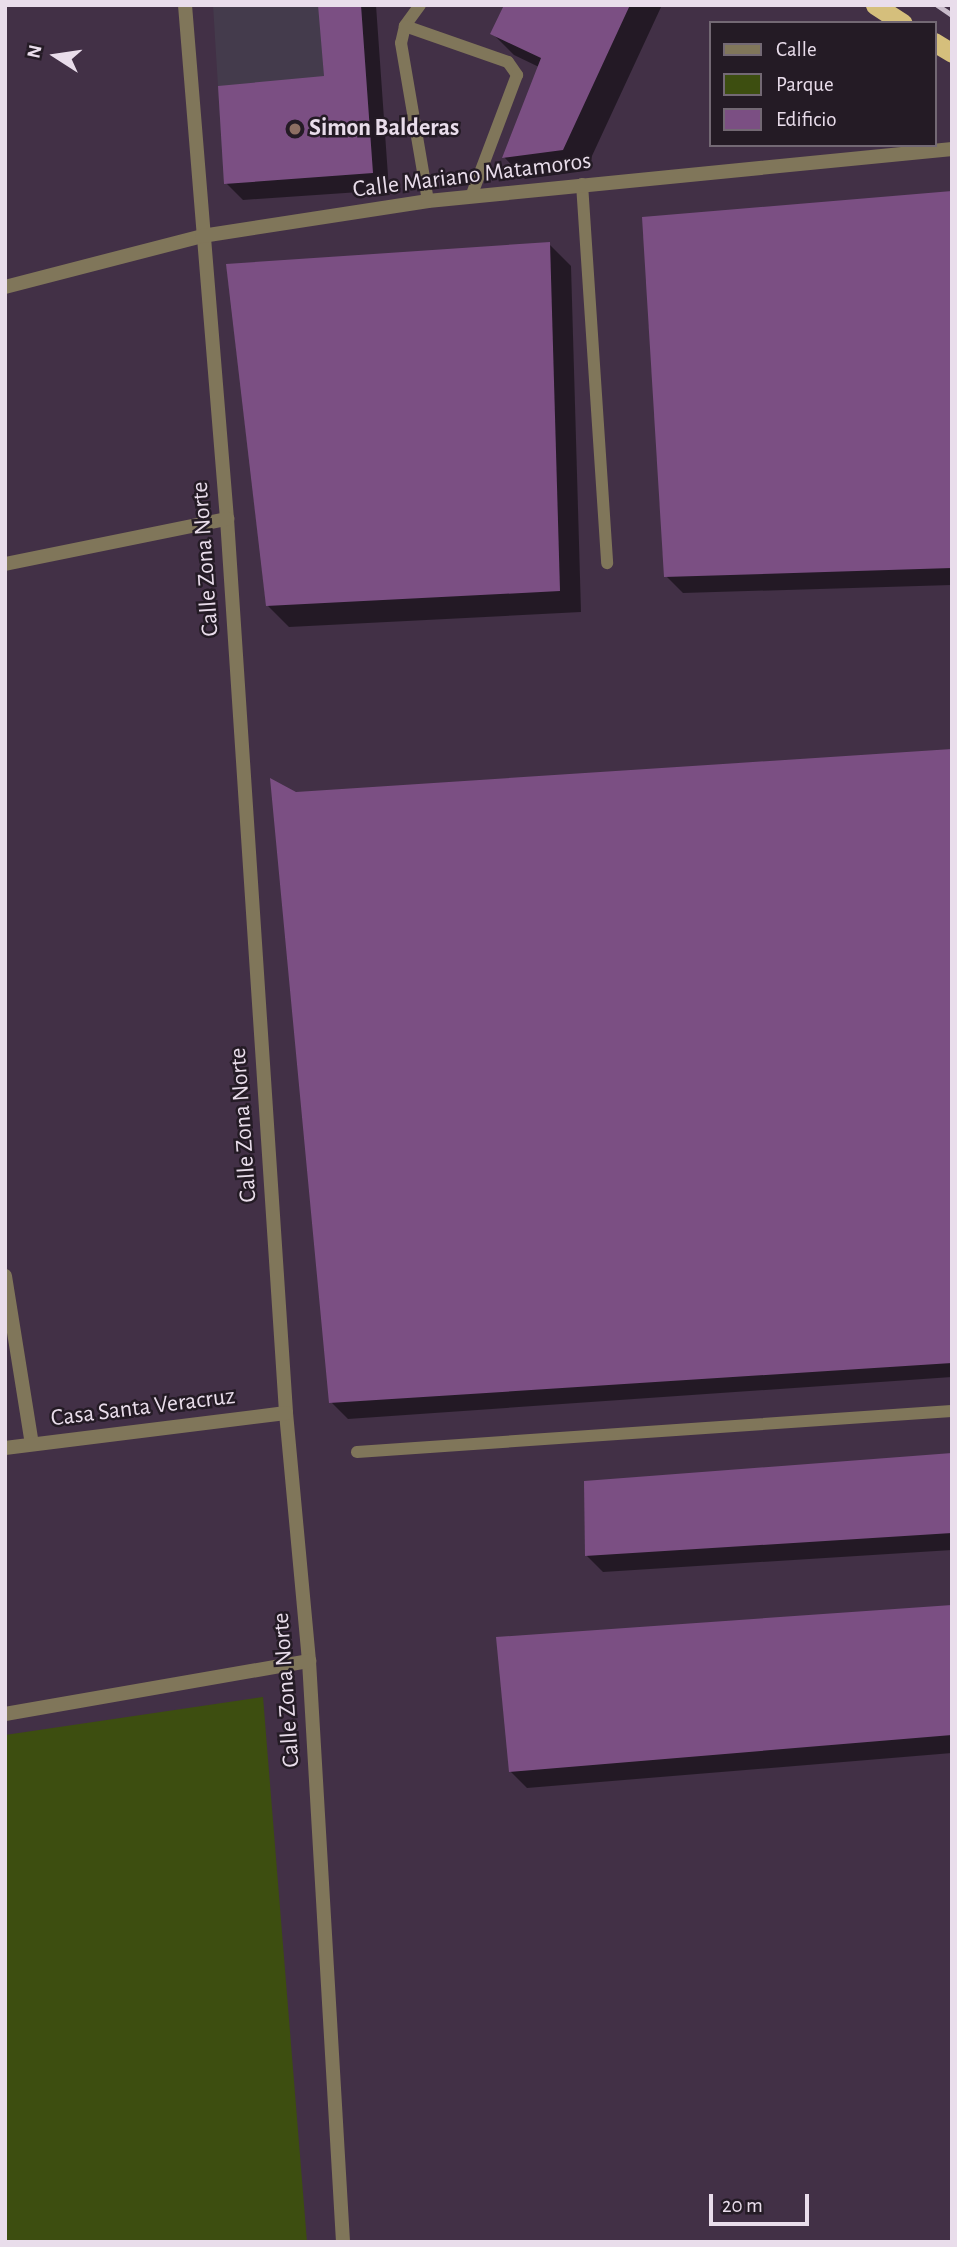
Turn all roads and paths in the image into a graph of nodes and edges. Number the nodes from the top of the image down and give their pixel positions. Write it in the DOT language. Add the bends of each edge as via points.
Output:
graph roads {
  1 [pos="185,5"];
  2 [pos="420,5"];
  3 [pos="875,5"];
  4 [pos="900,21"];
  5 [pos="405,26"];
  6 [pos="936,43"];
  7 [pos="952,53"];
  8 [pos="952,149"];
  9 [pos="582,184"];
  10 [pos="471,197"];
  11 [pos="428,201"];
  12 [pos="202,236"];
  13 [pos="5,287"];
  14 [pos="227,519"];
  15 [pos="607,563"];
  16 [pos="5,564"];
  17 [pos="5,1276"];
  18 [pos="952,1411"];
  19 [pos="286,1413"];
  20 [pos="32,1444"];
  21 [pos="5,1448"];
  22 [pos="357,1452"];
  23 [pos="309,1661"];
  24 [pos="5,1714"];
  25 [pos="343,2242"];
  1 -- 12 [label="street, Calle Zona Norte"];
  2 -- 5 [label="lane"];
  3 -- 4 [label="highway"];
  5 -- 10 [label="lane" via="508,62 517,75"];
  5 -- 11 [label="lane" via="403,67"];
  6 -- 7 [label="highway"];
  8 -- 9 [label="street, Calle Mariano Matamoros"];
  9 -- 10 [label="street, Calle Mariano Matamoros"];
  9 -- 15 [label="lane"];
  10 -- 11 [label="street, Calle Mariano Matamoros"];
  11 -- 12 [label="street, Calle Mariano Matamoros"];
  12 -- 13 [label="street, Calle Mariano Matamoros"];
  12 -- 14 [label="street, Calle Zona Norte"];
  14 -- 16 [label="street"];
  14 -- 19 [label="street, Calle Zona Norte"];
  17 -- 20 [label="street"];
  18 -- 22 [label="lane"];
  19 -- 20 [label="street, Casa Santa Veracruz"];
  19 -- 23 [label="street, Calle Zona Norte"];
  20 -- 21 [label="street, Casa Santa Veracruz"];
  23 -- 24 [label="street"];
  23 -- 25 [label="street, Calle Zona Norte"];
}
